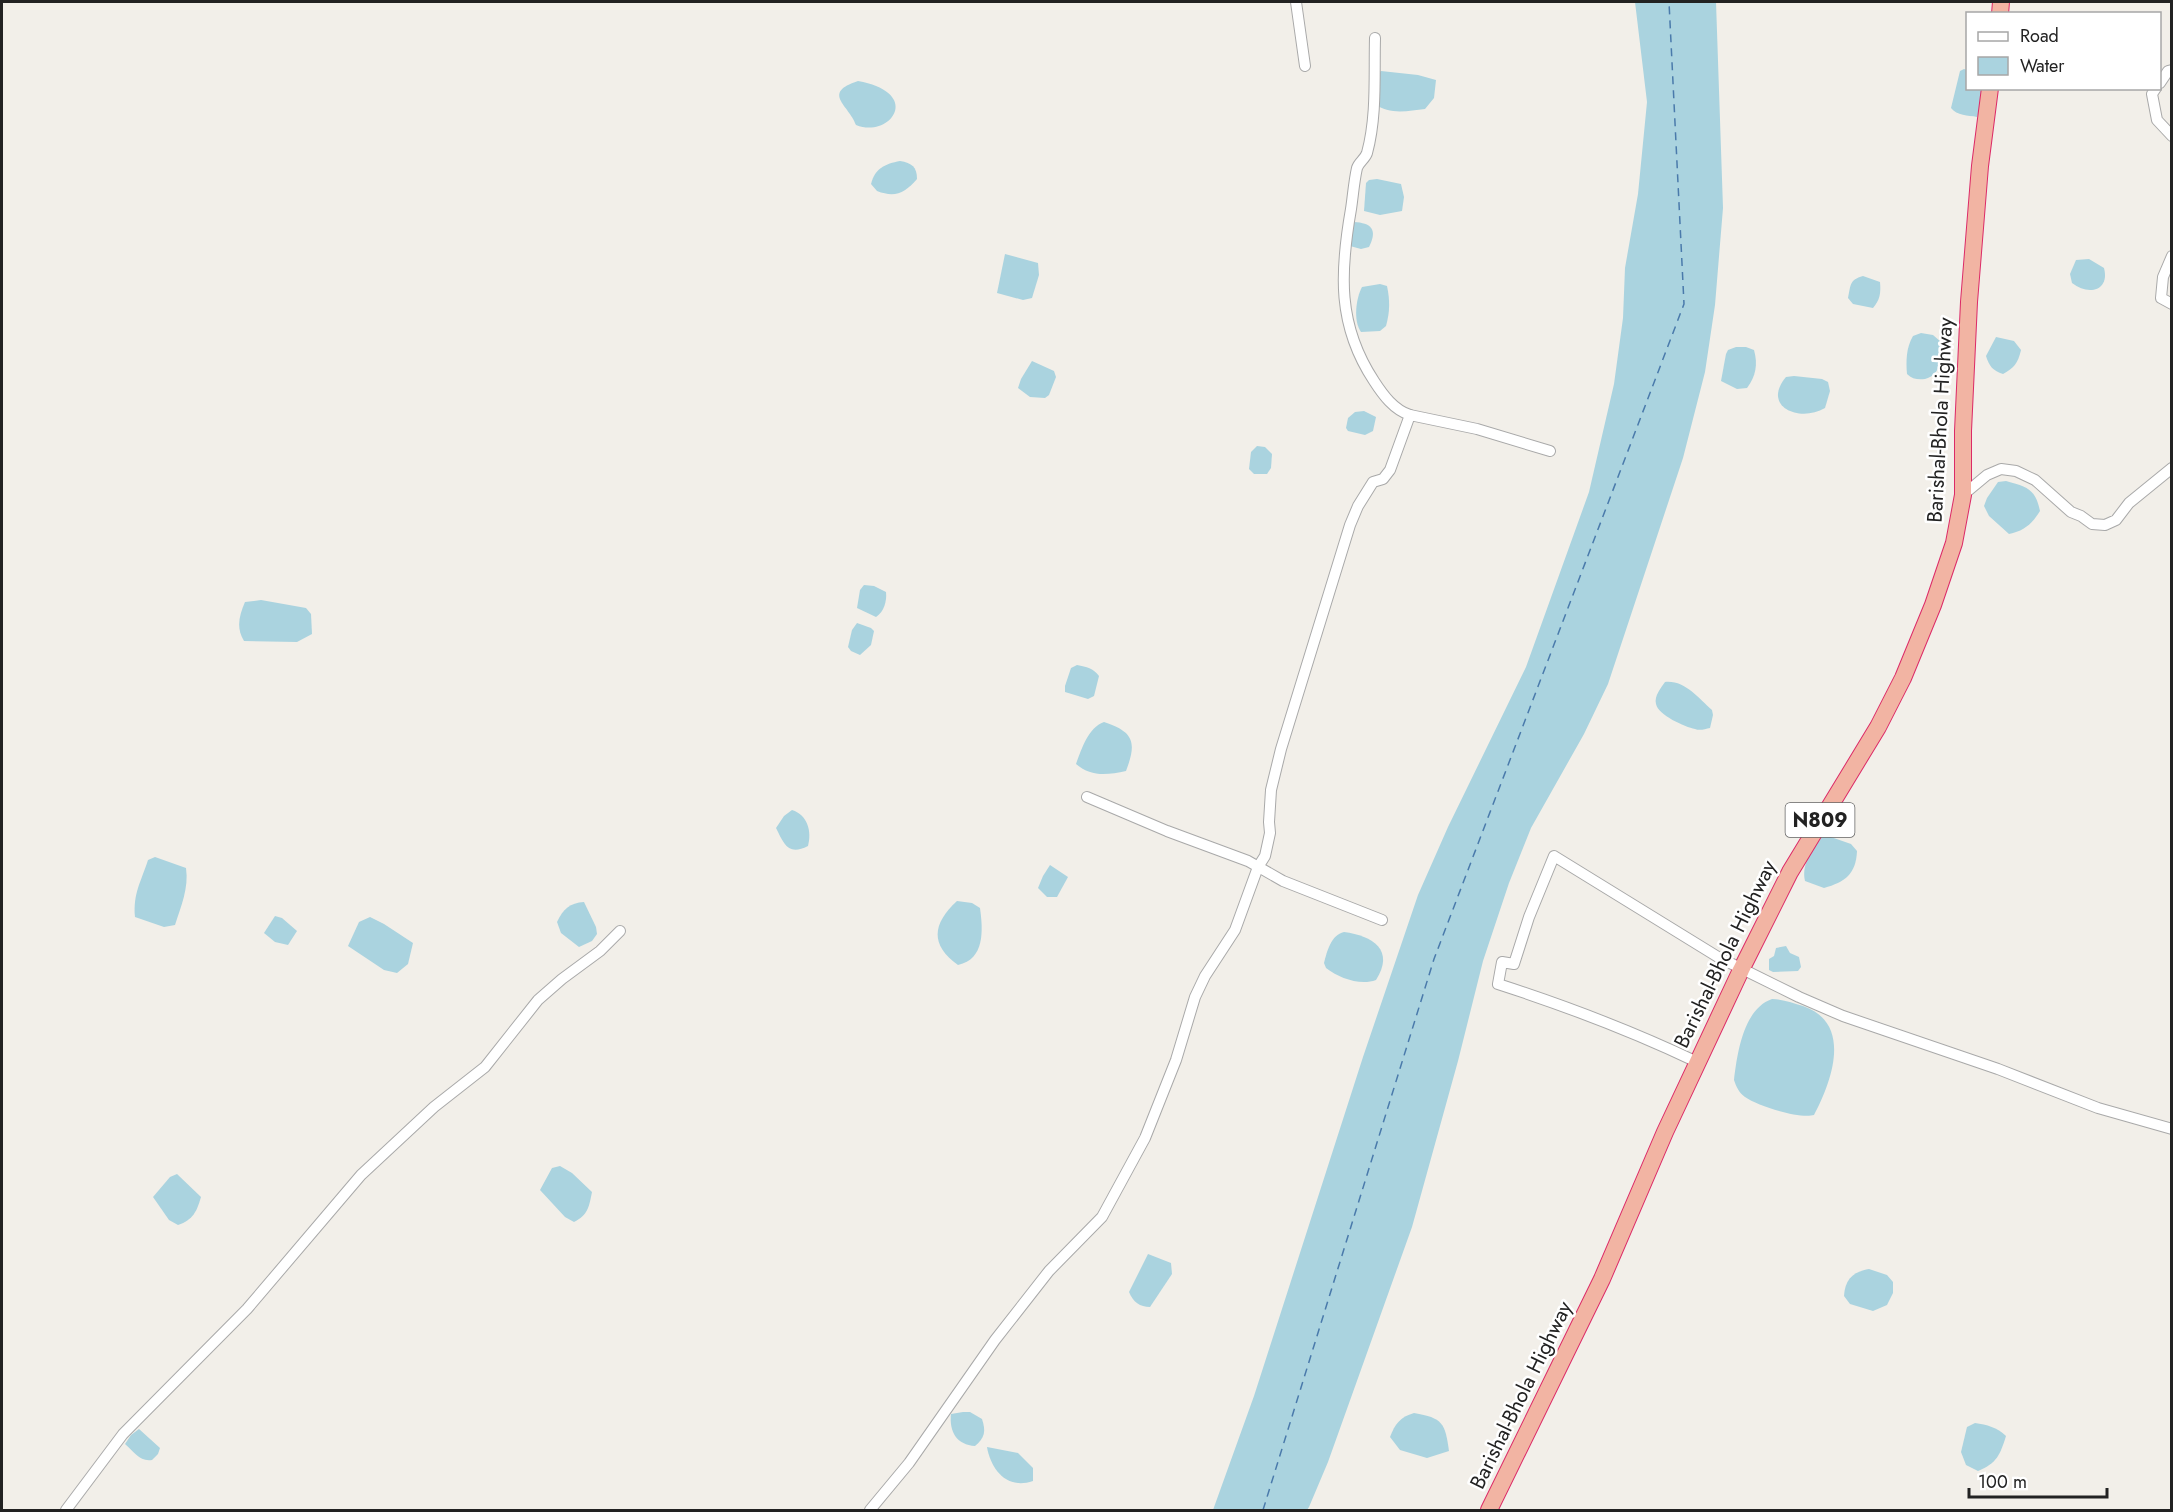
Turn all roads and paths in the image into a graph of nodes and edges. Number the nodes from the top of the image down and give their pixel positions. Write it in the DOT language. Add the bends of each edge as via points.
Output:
graph roads {
  1 [pos="1296,2"];
  2 [pos="1375,38"];
  3 [pos="1305,66"];
  4 [pos="2172,70"];
  5 [pos="2161,82"];
  6 [pos="1989,90"];
  7 [pos="2155,90"];
  8 [pos="2172,135"];
  9 [pos="2172,256"];
  10 [pos="2172,304"];
  11 [pos="1410,415"];
  12 [pos="1550,451"];
  13 [pos="2172,468"];
  14 [pos="1963,495"];
  15 [pos="1087,797"];
  16 [pos="1258,867"];
  17 [pos="1382,920"];
  18 [pos="620,931"];
  19 [pos="1741,970"];
  20 [pos="1697,1062"];
  21 [pos="2172,1129"];
  22 [pos="66,1510"];
  23 [pos="870,1510"];
  24 [pos="1490,1510"];
  1 -- 3 [label="street"];
  2 -- 11 [label="street" via="1374,103 1366,154 1358,165 1347,233 1345,312 1371,376 1384,396"];
  4 -- 5 [label="street"];
  6 -- 14 [label="highway, Barishal-Bhola Highway / N809" via="1969,302"];
  7 -- 8 [label="street" via="2157,120"];
  9 -- 10 [label="street" via="2163,277 2161,298"];
  11 -- 12 [label="street" via="1477,429"];
  11 -- 16 [label="street" via="1390,470 1383,479 1373,482 1358,506 1341,551 1281,749 1271,790 1269,844"];
  13 -- 14 [label="street" via="2129,503 2116,520 2105,525 2092,524 2070,512 2035,480 2016,471 2001,469 1987,475"];
  14 -- 19 [label="highway, Barishal-Bhola Highway / N809" via="1954,543 1903,678 1878,727 1790,872"];
  15 -- 16 [label="street"];
  16 -- 17 [label="street" via="1283,881"];
  16 -- 23 [label="street" via="1235,930 1196,997 1145,1137 1102,1217 1049,1271 909,1463"];
  18 -- 22 [label="street" via="538,1000 485,1067 434,1107 361,1175 247,1309 123,1434"];
  19 -- 20 [label="highway, Barishal-Bhola Highway / N809"];
  19 -- 20 [label="street" via="1555,856 1552,858 1513,965 1502,962 1498,984 1608,1022"];
  19 -- 21 [label="street" via="1843,1016 2098,1108"];
  20 -- 24 [label="highway, Barishal-Bhola Highway / N809" via="1602,1279"];
}
